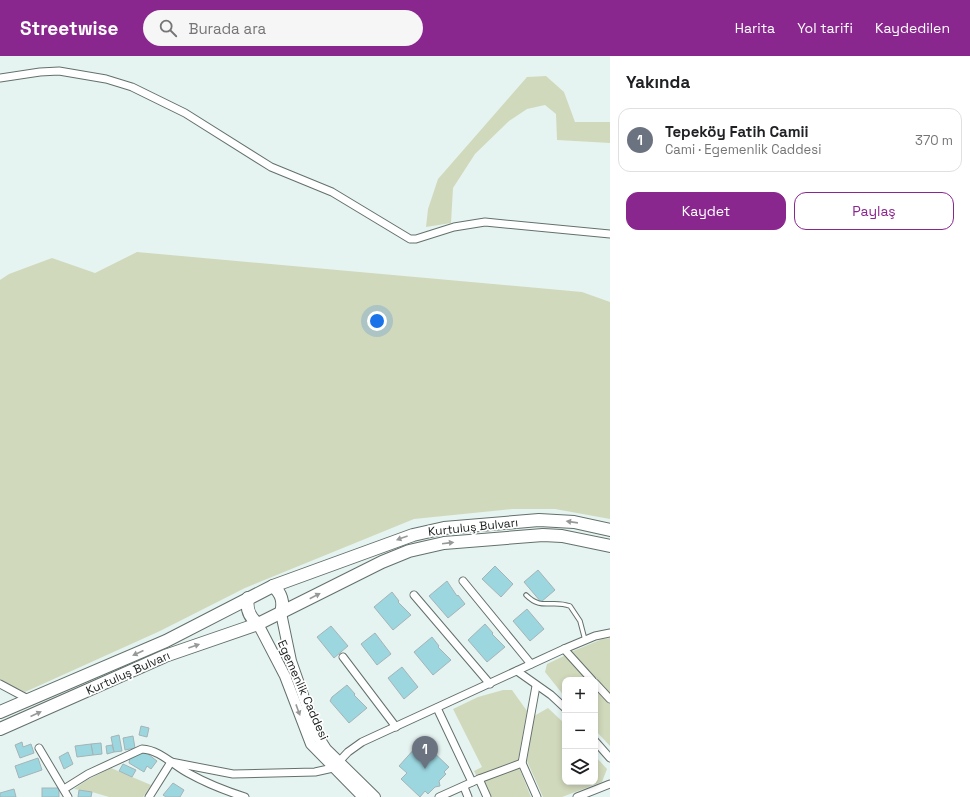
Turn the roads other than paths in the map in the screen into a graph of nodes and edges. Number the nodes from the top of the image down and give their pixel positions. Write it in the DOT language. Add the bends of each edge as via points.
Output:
graph roads {
  1 [pos="0,78"];
  2 [pos="610,234"];
  3 [pos="610,530"];
  4 [pos="610,546"];
  5 [pos="463,581"];
  6 [pos="273,586"];
  7 [pos="414,595"];
  8 [pos="526,595"];
  9 [pos="248,598"];
  10 [pos="281,613"];
  11 [pos="258,624"];
  12 [pos="610,633"];
  13 [pos="585,640"];
  14 [pos="564,649"];
  15 [pos="343,657"];
  16 [pos="531,664"];
  17 [pos="517,671"];
  18 [pos="589,677"];
  19 [pos="0,684"];
  20 [pos="490,684"];
  21 [pos="536,686"];
  22 [pos="598,686"];
  23 [pos="610,699"];
  24 [pos="30,700"];
  25 [pos="562,705"];
  26 [pos="437,708"];
  27 [pos="0,712"];
  28 [pos="396,727"];
  29 [pos="0,729"];
  30 [pos="598,744"];
  31 [pos="39,748"];
  32 [pos="610,758"];
  33 [pos="171,762"];
  34 [pos="522,763"];
  35 [pos="336,765"];
  36 [pos="476,780"];
  37 [pos="610,784"];
  38 [pos="464,787"];
  39 [pos="64,789"];
  40 [pos="230,792"];
  41 [pos="68,797"];
  42 [pos="149,797"];
  43 [pos="221,797"];
  44 [pos="245,797"];
  45 [pos="363,797"];
  46 [pos="375,797"];
  47 [pos="438,797"];
  48 [pos="468,797"];
  49 [pos="487,797"];
  50 [pos="537,797"];
  51 [pos="577,797"];
  1 -- 2 [label="street" via="59,71 106,79 132,88 185,113 271,166 332,192 410,238 416,239 454,227 485,222"];
  3 -- 6 [label="highway, Kurtuluş Bulvarı, one-way" via="574,522 539,520 427,530"];
  10 -- 4 [label="highway, Kurtuluş Bulvarı, one-way" via="382,562 428,546 543,535 562,536"];
  5 -- 16 [label="street"];
  6 -- 9 [label="highway"];
  6 -- 10 [label="highway" via="281,595"];
  7 -- 20 [label="street"];
  8 -- 13 [label="lane" via="537,604 570,606 580,621"];
  9 -- 11 [label="highway" via="248,611"];
  9 -- 24 [label="highway, Kurtuluş Bulvarı, one-way" via="166,641"];
  10 -- 11 [label="highway"];
  10 -- 35 [label="main road, Egemenlik Caddesi" via="291,660 314,726"];
  29 -- 11 [label="highway, Kurtuluş Bulvarı, one-way" via="165,656"];
  11 -- 35 [label="main road, Egemenlik Caddesi, one-way" via="285,676 311,744"];
  12 -- 13 [label="street"];
  13 -- 14 [label="street"];
  14 -- 16 [label="street"];
  14 -- 18 [label="street"];
  15 -- 28 [label="street"];
  16 -- 17 [label="street"];
  17 -- 20 [label="street"];
  17 -- 21 [label="street"];
  19 -- 24 [label="street"];
  20 -- 26 [label="street"];
  21 -- 25 [label="street"];
  21 -- 34 [label="street"];
  22 -- 23 [label="street"];
  24 -- 27 [label="highway, Kurtuluş Bulvarı"];
  26 -- 28 [label="street"];
  26 -- 36 [label="street"];
  28 -- 35 [label="street" via="356,745"];
  30 -- 32 [label="street"];
  31 -- 39 [label="street"];
  33 -- 35 [label="street" via="233,774 315,772"];
  33 -- 39 [label="street" via="151,750 142,748 88,774"];
  33 -- 40 [label="street" via="189,774"];
  33 -- 42 [label="street"];
  34 -- 36 [label="street"];
  34 -- 50 [label="street"];
  35 -- 45 [label="main road, Egemenlik Caddesi"];
  35 -- 46 [label="main road, Egemenlik Caddesi"];
  36 -- 38 [label="street"];
  36 -- 49 [label="street"];
  37 -- 51 [label="street"];
  38 -- 47 [label="street"];
  38 -- 48 [label="street"];
  39 -- 41 [label="street"];
  40 -- 43 [label="street"];
  40 -- 44 [label="street"];
}
